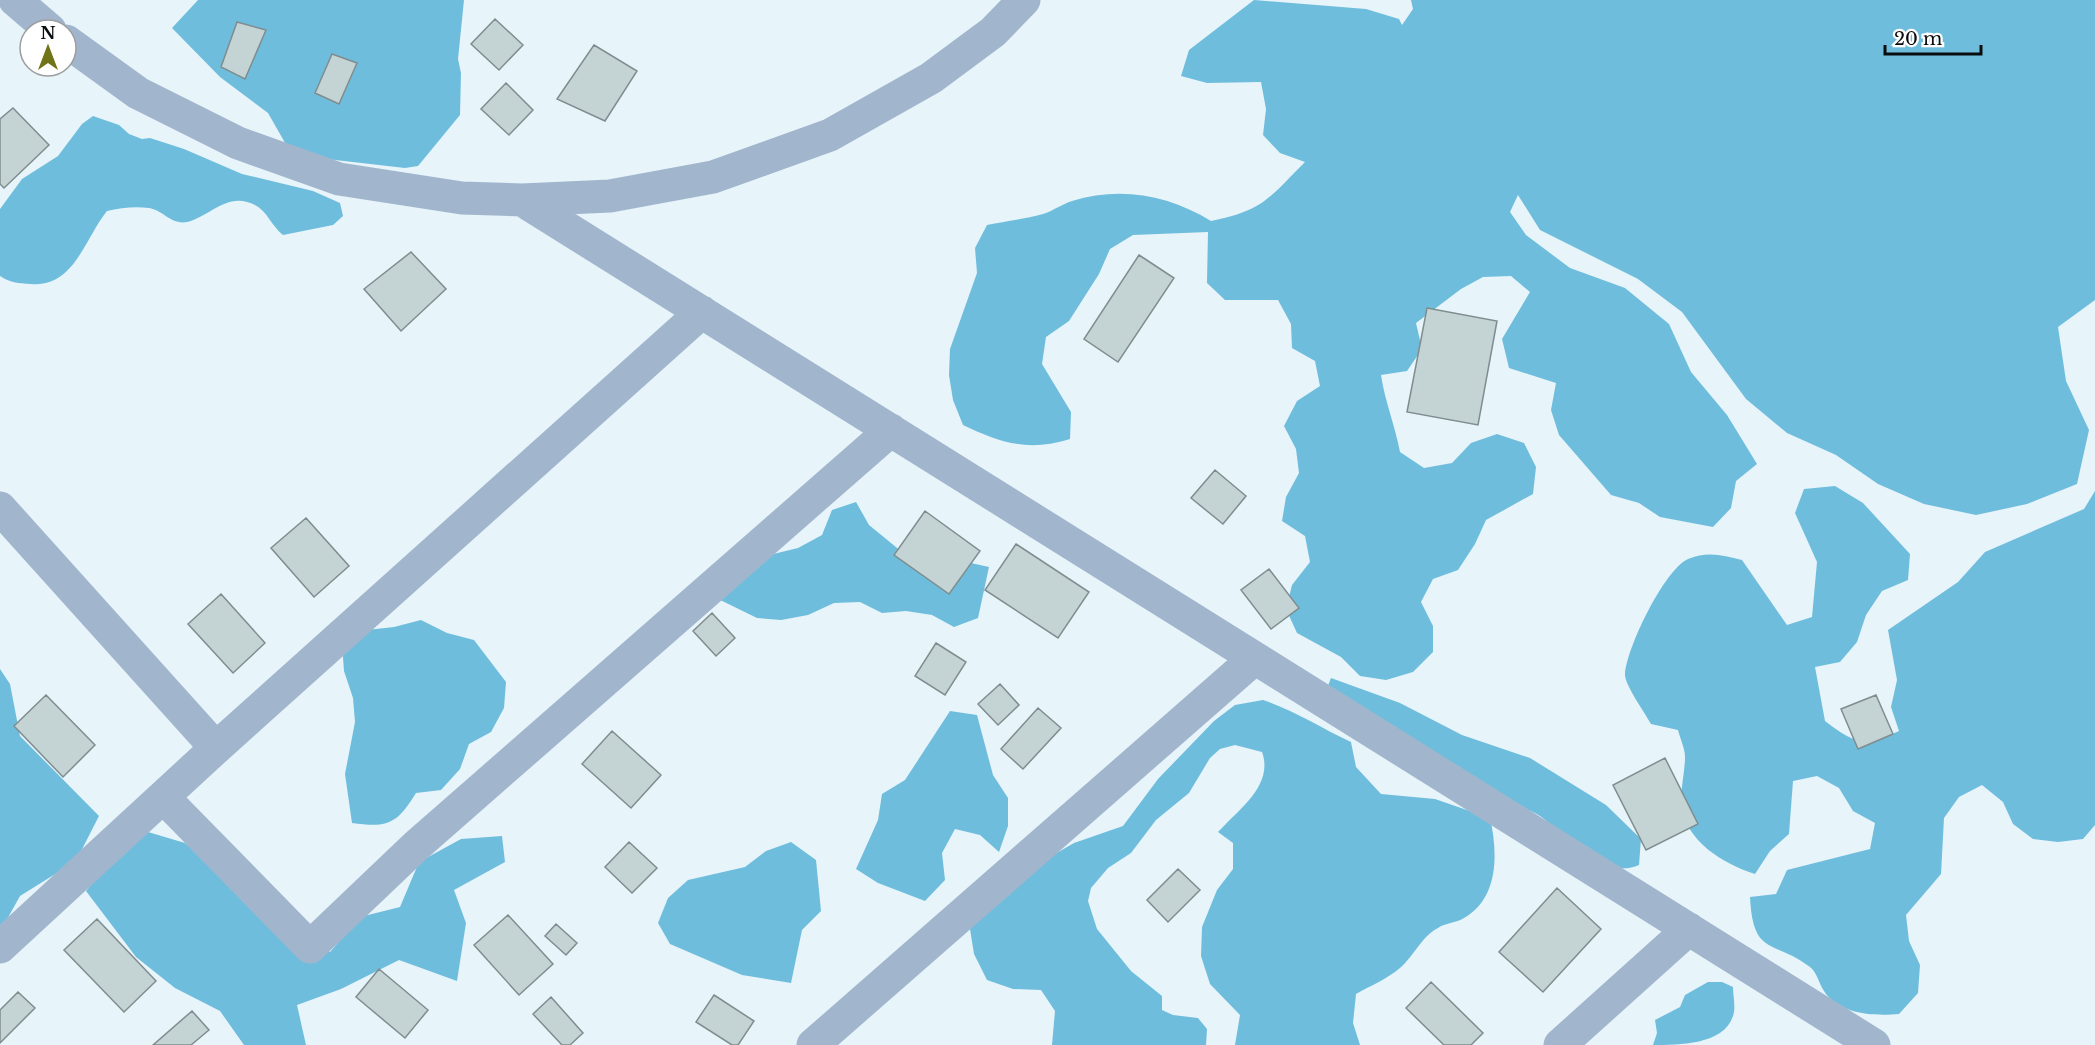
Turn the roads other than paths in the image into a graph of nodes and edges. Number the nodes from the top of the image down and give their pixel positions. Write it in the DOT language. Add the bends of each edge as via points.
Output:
graph roads {
  1 [pos="15,0"];
  2 [pos="1024,0"];
  3 [pos="36,18"];
  4 [pos="78,50"];
  5 [pos="522,200"];
  6 [pos="702,312"];
  7 [pos="891,430"];
  8 [pos="0,508"];
  9 [pos="1255,658"];
  10 [pos="216,748"];
  11 [pos="163,797"];
  12 [pos="1689,929"];
  13 [pos="0,947"];
  14 [pos="813,1045"];
  15 [pos="1560,1045"];
  16 [pos="1874,1045"];
  1 -- 3 [label="street"];
  2 -- 5 [label="street" via="993,32 931,78 830,135 713,177 610,196"];
  4 -- 5 [label="street" via="138,93 238,143 339,179 462,198"];
  5 -- 6 [label="street"];
  6 -- 7 [label="street"];
  6 -- 10 [label="street"];
  7 -- 9 [label="street"];
  7 -- 11 [label="street" via="416,846 310,947"];
  8 -- 10 [label="street"];
  9 -- 12 [label="street"];
  9 -- 14 [label="street"];
  10 -- 11 [label="street"];
  11 -- 13 [label="street"];
  12 -- 15 [label="street"];
  12 -- 16 [label="street"];
}
